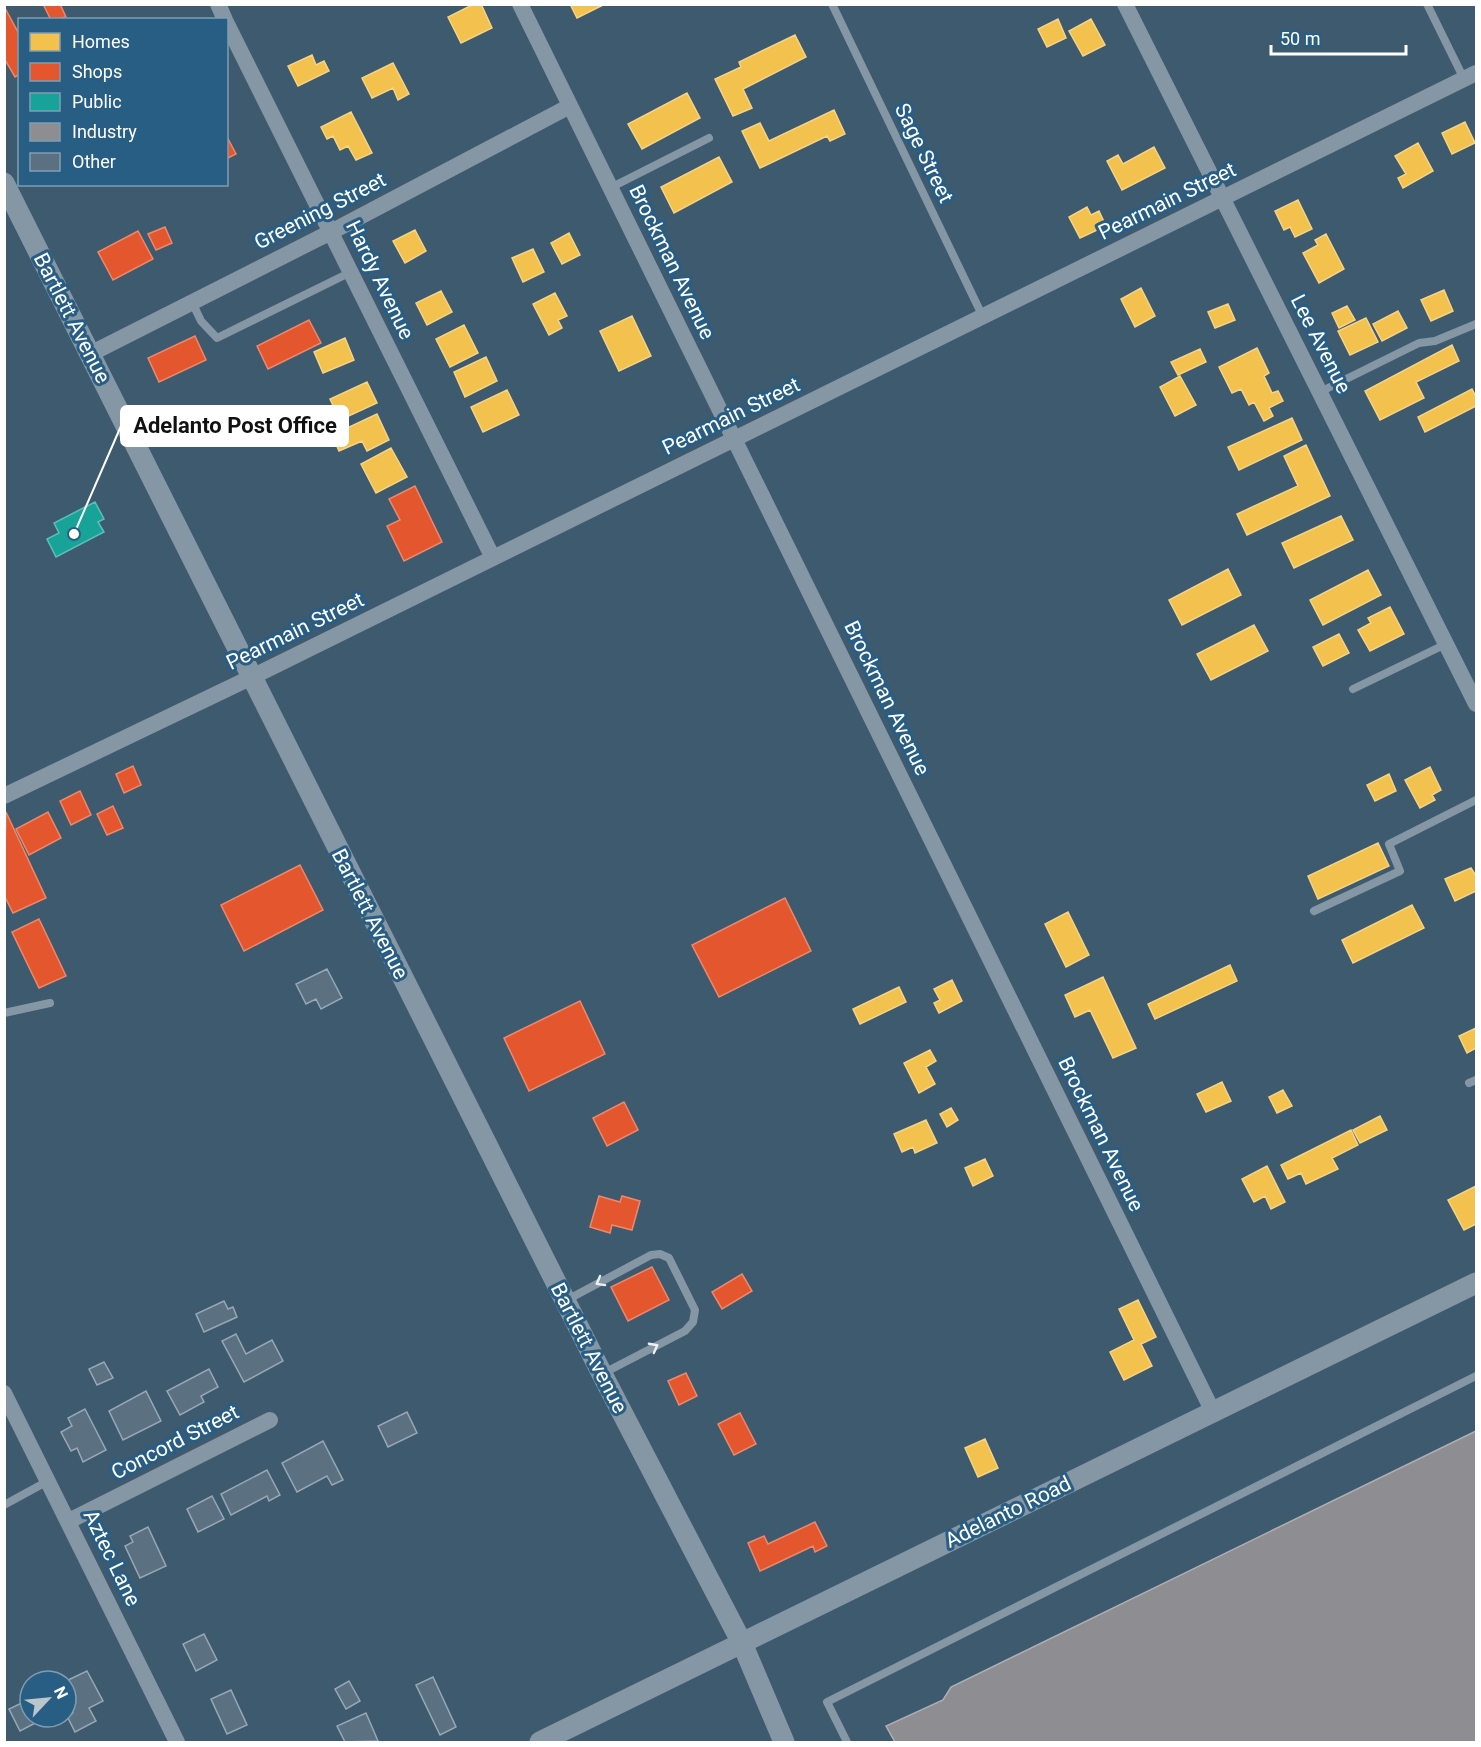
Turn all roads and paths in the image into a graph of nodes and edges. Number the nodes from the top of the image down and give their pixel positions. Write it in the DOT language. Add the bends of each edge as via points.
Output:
graph roads {
  1 [pos="218,4"];
  2 [pos="520,4"];
  3 [pos="832,4"];
  4 [pos="1125,4"];
  5 [pos="1427,4"];
  6 [pos="225,18"];
  7 [pos="228,25"];
  8 [pos="1470,76"];
  9 [pos="570,106"];
  10 [pos="709,138"];
  11 [pos="4,183"];
  12 [pos="610,188"];
  13 [pos="1223,198"];
  14 [pos="331,232"];
  15 [pos="351,272"];
  16 [pos="192,302"];
  17 [pos="983,317"];
  18 [pos="1476,324"];
  19 [pos="90,354"];
  20 [pos="1320,392"];
  21 [pos="734,439"];
  22 [pos="493,558"];
  23 [pos="1446,644"];
  24 [pos="250,678"];
  25 [pos="1353,689"];
  26 [pos="1476,704"];
  27 [pos="4,796"];
  28 [pos="1476,800"];
  29 [pos="1314,911"];
  30 [pos="50,1003"];
  31 [pos="4,1013"];
  32 [pos="1476,1283"];
  33 [pos="565,1301"];
  34 [pos="602,1374"];
  35 [pos="1476,1376"];
  36 [pos="4,1393"];
  37 [pos="1213,1412"];
  38 [pos="270,1420"];
  39 [pos="49,1481"];
  40 [pos="4,1505"];
  41 [pos="69,1521"];
  42 [pos="742,1643"];
  43 [pos="177,1743"];
  44 [pos="540,1743"];
  45 [pos="784,1743"];
  46 [pos="847,1743"];
  1 -- 6 [label="street, Hardy Avenue"];
  2 -- 9 [label="street, Brockman Avenue"];
  3 -- 17 [label="lane, Sage Street"];
  4 -- 13 [label="street, Lee Avenue"];
  5 -- 8 [label="lane"];
  7 -- 14 [label="street, Hardy Avenue"];
  8 -- 13 [label="street, Pearmain Street"];
  9 -- 12 [label="street, Brockman Avenue"];
  9 -- 14 [label="street, Greening Street"];
  10 -- 12 [label="lane"];
  11 -- 19 [label="street, Bartlett Avenue"];
  12 -- 21 [label="street, Brockman Avenue"];
  13 -- 17 [label="street, Pearmain Street"];
  13 -- 20 [label="street, Lee Avenue"];
  14 -- 15 [label="street, Hardy Avenue"];
  14 -- 16 [label="street, Greening Street"];
  15 -- 16 [label="lane" via="217,338 201,321"];
  15 -- 22 [label="street, Hardy Avenue"];
  16 -- 19 [label="street, Greening Street"];
  17 -- 21 [label="street, Pearmain Street"];
  18 -- 20 [label="lane" via="1435,342 1419,344"];
  19 -- 24 [label="street, Bartlett Avenue"];
  20 -- 23 [label="street, Lee Avenue"];
  21 -- 22 [label="street, Pearmain Street"];
  21 -- 37 [label="street, Brockman Avenue"];
  22 -- 24 [label="street, Pearmain Street"];
  23 -- 25 [label="lane"];
  23 -- 26 [label="street, Lee Avenue"];
  24 -- 27 [label="street, Pearmain Street"];
  24 -- 33 [label="street, Bartlett Avenue"];
  28 -- 29 [label="lane" via="1389,844 1400,871"];
  30 -- 31 [label="lane"];
  32 -- 37 [label="street, Adelanto Road"];
  33 -- 34 [label="street, Bartlett Avenue"];
  34 -- 33 [label="lane, one-way" via="685,1331 693,1322 695,1311 669,1258 651,1255"];
  34 -- 42 [label="street, Bartlett Avenue"];
  35 -- 46 [label="lane" via="827,1702"];
  36 -- 39 [label="street, Aztec Lane"];
  37 -- 42 [label="street, Adelanto Road"];
  38 -- 41 [label="street, Concord Street"];
  39 -- 40 [label="lane"];
  39 -- 41 [label="street, Aztec Lane"];
  41 -- 43 [label="street, Aztec Lane"];
  42 -- 44 [label="street, Adelanto Road"];
  42 -- 45 [label="street, Bartlett Avenue"];
}
